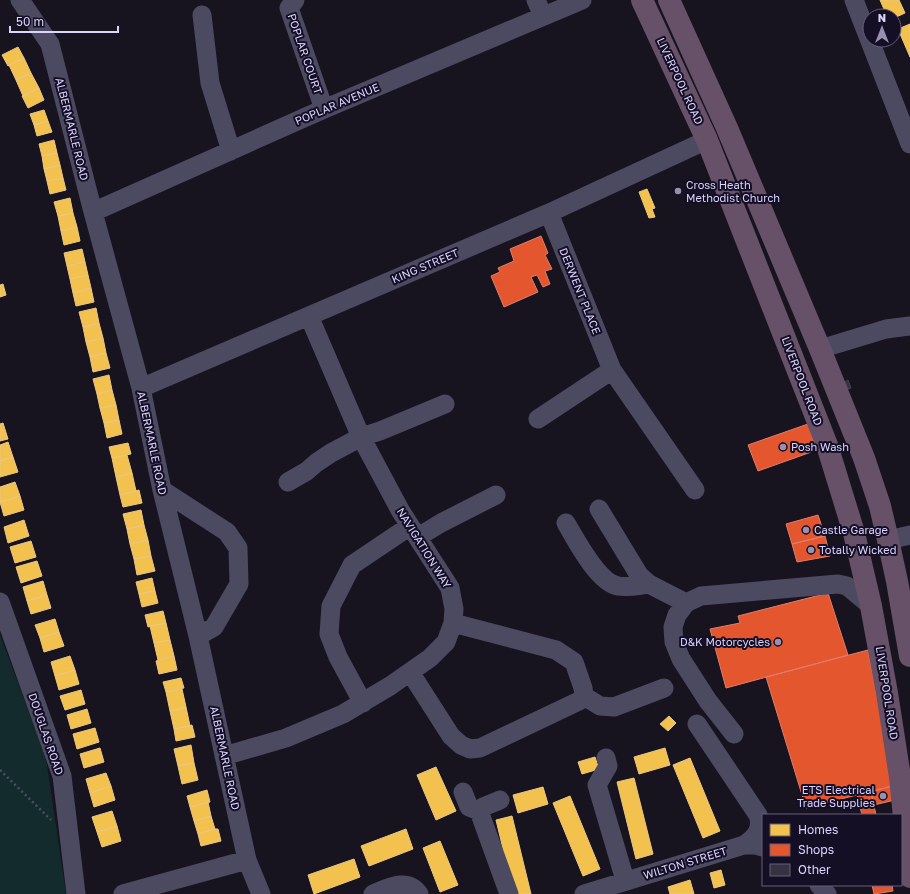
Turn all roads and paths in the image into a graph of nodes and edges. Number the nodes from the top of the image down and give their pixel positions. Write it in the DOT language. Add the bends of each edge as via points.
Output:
graph roads {
  1 [pos="20,0"];
  2 [pos="295,0"];
  3 [pos="582,0"];
  4 [pos="642,0"];
  5 [pos="669,0"];
  6 [pos="854,0"];
  7 [pos="539,8"];
  8 [pos="202,15"];
  9 [pos="903,102"];
  10 [pos="324,109"];
  11 [pos="707,140"];
  12 [pos="910,144"];
  13 [pos="231,151"];
  14 [pos="93,212"];
  15 [pos="549,213"];
  16 [pos="308,316"];
  17 [pos="910,326"];
  18 [pos="820,349"];
  19 [pos="612,370"];
  20 [pos="141,388"];
  21 [pos="444,404"];
  22 [pos="538,419"];
  23 [pos="360,437"];
  24 [pos="288,482"];
  25 [pos="162,490"];
  26 [pos="696,490"];
  27 [pos="496,495"];
  28 [pos="599,509"];
  29 [pos="566,523"];
  30 [pos="414,531"];
  31 [pos="910,535"];
  32 [pos="871,539"];
  33 [pos="650,584"];
  34 [pos="0,602"];
  35 [pos="686,603"];
  36 [pos="872,606"];
  37 [pos="453,623"];
  38 [pos="198,636"];
  39 [pos="910,656"];
  40 [pos="410,672"];
  41 [pos="664,688"];
  42 [pos="887,693"];
  43 [pos="584,696"];
  44 [pos="363,702"];
  45 [pos="697,724"];
  46 [pos="734,734"];
  47 [pos="224,756"];
  48 [pos="606,758"];
  49 [pos="0,770"];
  50 [pos="463,792"];
  51 [pos="500,800"];
  52 [pos="479,811"];
  53 [pos="69,839"];
  54 [pos="744,845"];
  55 [pos="762,847"];
  56 [pos="247,860"];
  57 [pos="910,877"];
  58 [pos="625,880"];
  59 [pos="820,886"];
  60 [pos="76,894"];
  61 [pos="123,894"];
  62 [pos="261,894"];
  63 [pos="373,894"];
  64 [pos="419,894"];
  65 [pos="508,894"];
  66 [pos="584,894"];
  67 [pos="827,894"];
  1 -- 14 [label="street, ALBERMARLE ROAD" via="50,44"];
  2 -- 10 [label="street, POPLAR COURT" via="289,8"];
  3 -- 7 [label="street, POPLAR AVENUE"];
  4 -- 11 [label="highway, LIVERPOOL ROAD"];
  5 -- 18 [label="highway, LIVERPOOL ROAD" via="727,128"];
  6 -- 9 [label="street"];
  7 -- 10 [label="street, POPLAR AVENUE"];
  8 -- 13 [label="street" via="210,82"];
  9 -- 12 [label="street"];
  10 -- 13 [label="street, POPLAR AVENUE"];
  11 -- 15 [label="street, KING STREET"];
  11 -- 32 [label="highway, LIVERPOOL ROAD" via="827,445"];
  13 -- 14 [label="street, POPLAR AVENUE"];
  14 -- 20 [label="street, ALBERMARLE ROAD"];
  15 -- 16 [label="street, KING STREET"];
  15 -- 19 [label="street, DERWENT PLACE"];
  16 -- 20 [label="street, KING STREET"];
  16 -- 23 [label="street, NAVIGATION WAY"];
  17 -- 18 [label="street" via="886,329"];
  18 -- 32 [label="highway, LIVERPOOL ROAD" via="864,458 880,506"];
  19 -- 22 [label="street"];
  19 -- 26 [label="street, DERWENT PLACE"];
  20 -- 25 [label="street, ALBERMARLE ROAD"];
  21 -- 23 [label="street"];
  23 -- 24 [label="street"];
  23 -- 30 [label="street, NAVIGATION WAY"];
  25 -- 38 [label="street, ALBERMARLE ROAD"];
  25 -- 38 [label="street" via="227,532 238,548 239,584 214,627"];
  27 -- 30 [label="street"];
  28 -- 33 [label="street" via="639,575"];
  29 -- 33 [label="street" via="602,578 619,586"];
  30 -- 37 [label="street, NAVIGATION WAY" via="450,588 454,609"];
  30 -- 44 [label="street" via="352,565 331,606 329,634 338,657"];
  31 -- 32 [label="street"];
  32 -- 36 [label="highway, LIVERPOOL ROAD"];
  32 -- 39 [label="highway, LIVERPOOL ROAD" via="897,581"];
  32 -- 42 [label="highway" via="889,640"];
  33 -- 35 [label="street"];
  34 -- 53 [label="street, DOUGLAS ROAD" via="62,776"];
  35 -- 36 [label="street" via="701,596 838,584 847,586"];
  35 -- 46 [label="street" via="677,615 673,627 674,642 681,659 708,701"];
  36 -- 42 [label="highway, LIVERPOOL ROAD"];
  37 -- 40 [label="street, NAVIGATION WAY" via="446,642 430,658"];
  37 -- 43 [label="street" via="556,650 574,662"];
  38 -- 47 [label="street, ALBERMARLE ROAD"];
  40 -- 43 [label="street" via="451,736 460,745 470,749 480,748 579,701"];
  40 -- 44 [label="street, NAVIGATION WAY"];
  41 -- 43 [label="street" via="614,707 600,706"];
  42 -- 57 [label="highway, LIVERPOOL ROAD" via="900,777"];
  44 -- 47 [label="street, NAVIGATION WAY" via="343,714 286,738"];
  45 -- 54 [label="street, WILTON STREET" via="758,815 758,830 753,839"];
  47 -- 56 [label="street, ALBERMARLE ROAD"];
  48 -- 58 [label="street" via="608,766 591,784"];
  49 -- 53 [label="path"];
  50 -- 52 [label="street" via="469,807"];
  51 -- 52 [label="street" via="482,807"];
  52 -- 65 [label="street"];
  53 -- 60 [label="street, DOUGLAS ROAD"];
  54 -- 55 [label="street, WILTON STREET"];
  54 -- 58 [label="street, WILTON STREET"];
  56 -- 61 [label="street"];
  56 -- 62 [label="street, ALBERMARLE ROAD"];
  58 -- 66 [label="street, WILTON STREET"];
  59 -- 67 [label="street"];
  63 -- 64 [label="street" via="401,884 413,888"];
}
